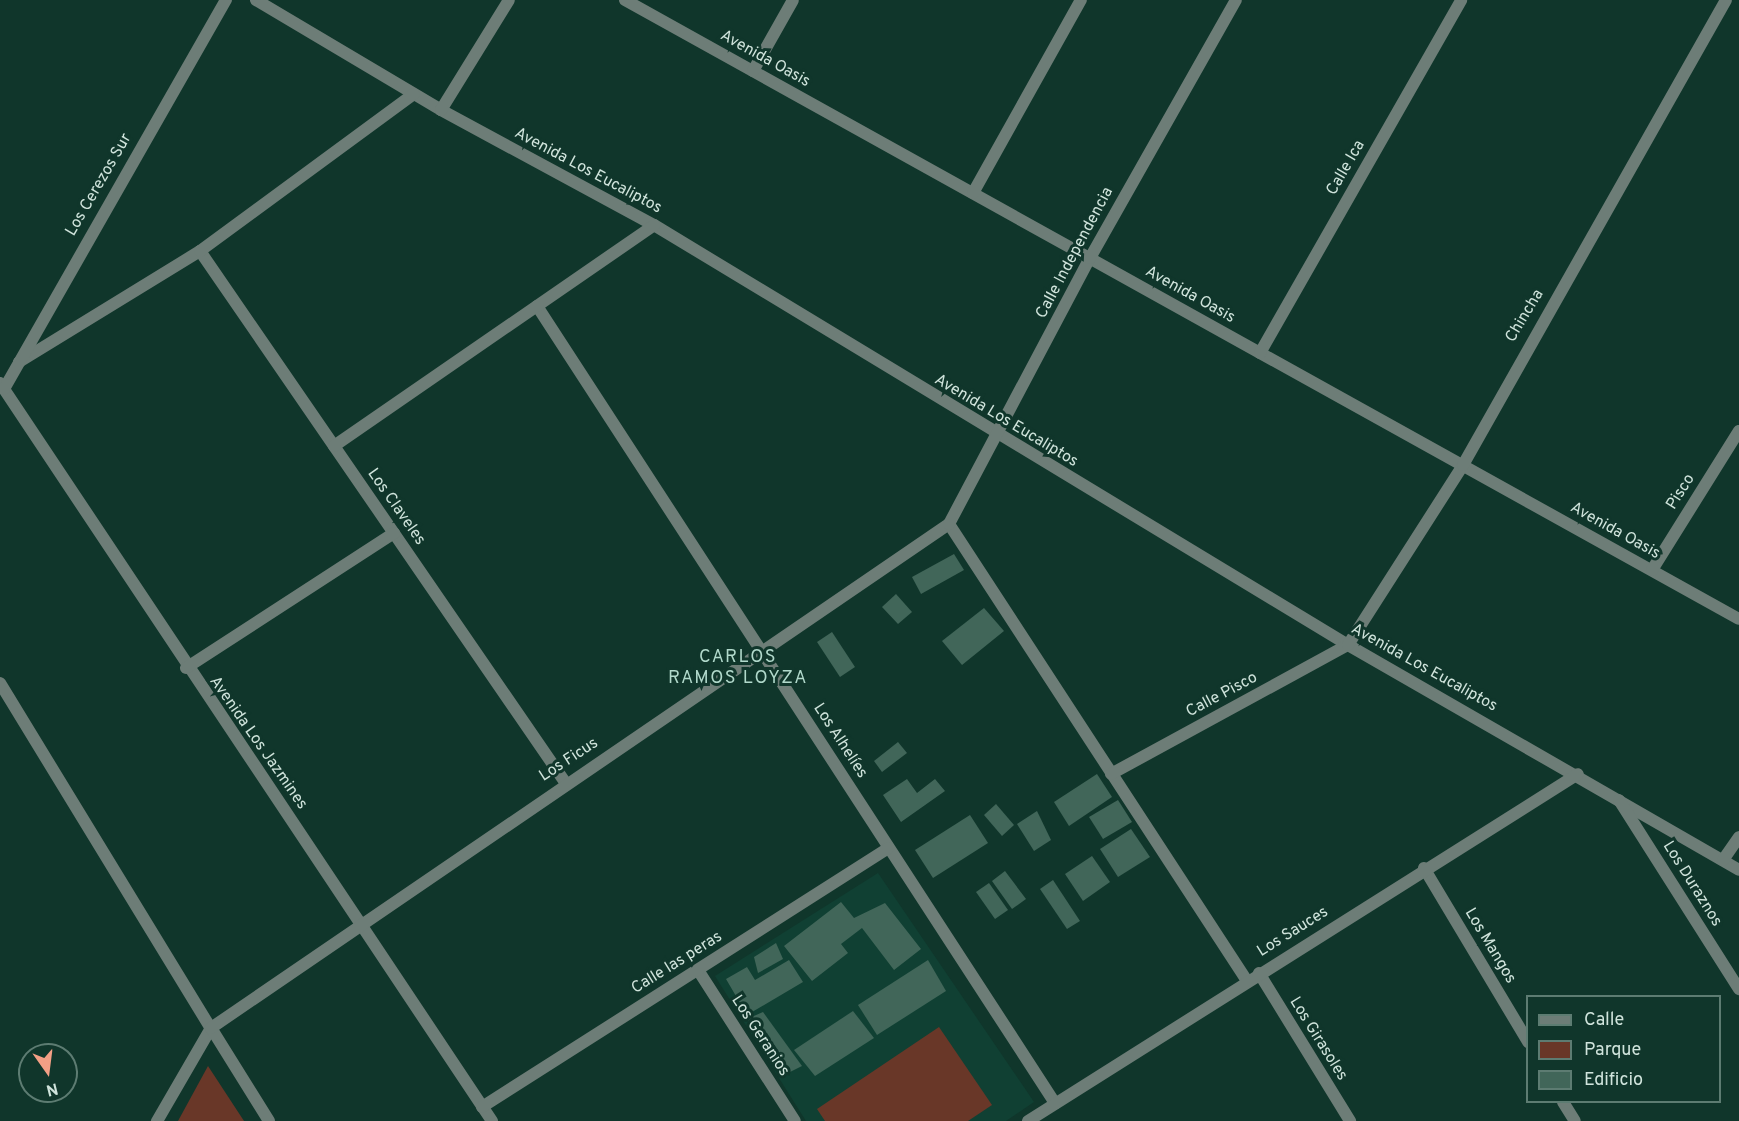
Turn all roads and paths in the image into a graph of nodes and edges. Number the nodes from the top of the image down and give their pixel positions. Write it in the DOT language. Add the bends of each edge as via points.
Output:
graph roads {
  1 [pos="226,0"];
  2 [pos="256,0"];
  3 [pos="509,0"];
  4 [pos="626,0"];
  5 [pos="793,0"];
  6 [pos="1081,0"];
  7 [pos="1236,0"];
  8 [pos="1461,0"];
  9 [pos="1726,0"];
  10 [pos="753,71"];
  11 [pos="414,94"];
  12 [pos="441,110"];
  13 [pos="973,193"];
  14 [pos="654,225"];
  15 [pos="200,251"];
  16 [pos="1090,258"];
  17 [pos="537,306"];
  18 [pos="1260,353"];
  19 [pos="19,362"];
  20 [pos="2,386"];
  21 [pos="1739,431"];
  22 [pos="998,435"];
  23 [pos="334,446"];
  24 [pos="1463,465"];
  25 [pos="949,524"];
  26 [pos="394,533"];
  27 [pos="1652,570"];
  28 [pos="1739,619"];
  29 [pos="1348,645"];
  30 [pos="764,654"];
  31 [pos="186,668"];
  32 [pos="0,683"];
  33 [pos="1111,774"];
  34 [pos="1578,774"];
  35 [pos="565,782"];
  36 [pos="1618,797"];
  37 [pos="1739,837"];
  38 [pos="890,848"];
  39 [pos="1724,860"];
  40 [pos="1424,868"];
  41 [pos="1739,870"];
  42 [pos="363,922"];
  43 [pos="698,970"];
  44 [pos="1259,974"];
  45 [pos="1247,981"];
  46 [pos="1739,989"];
  47 [pos="211,1028"];
  48 [pos="1526,1040"];
  49 [pos="1055,1103"];
  50 [pos="1564,1103"];
  51 [pos="482,1107"];
  52 [pos="157,1121"];
  53 [pos="269,1121"];
  54 [pos="492,1121"];
  55 [pos="795,1121"];
  56 [pos="1028,1121"];
  57 [pos="1350,1121"];
  58 [pos="1575,1121"];
  1 -- 19 [label="street, Los Cerezos Sur"];
  2 -- 11 [label="street, Avenida Los Eucaliptos"];
  3 -- 12 [label="street"];
  4 -- 10 [label="street, Avenida Oasis"];
  5 -- 10 [label="street"];
  6 -- 13 [label="street"];
  7 -- 16 [label="street, Calle Independencia"];
  8 -- 18 [label="street, Calle Ica"];
  9 -- 24 [label="street, Chincha"];
  10 -- 13 [label="street, Avenida Oasis"];
  11 -- 12 [label="street, Avenida Los Eucaliptos"];
  11 -- 15 [label="street"];
  12 -- 14 [label="street, Avenida Los Eucaliptos"];
  13 -- 16 [label="street, Avenida Oasis"];
  14 -- 17 [label="street"];
  14 -- 22 [label="street, Avenida Los Eucaliptos"];
  15 -- 19 [label="street"];
  15 -- 23 [label="street, Los Claveles"];
  16 -- 18 [label="street, Avenida Oasis"];
  16 -- 22 [label="street, Calle Independencia"];
  17 -- 23 [label="street"];
  17 -- 30 [label="street, Los Alhelíes"];
  18 -- 24 [label="street, Avenida Oasis"];
  19 -- 20 [label="street, Los Cerezos Sur"];
  20 -- 31 [label="street, Avenida Los Jazmines"];
  21 -- 27 [label="street, Pisco"];
  22 -- 25 [label="street, Calle Independencia"];
  22 -- 29 [label="street, Avenida Los Eucaliptos"];
  23 -- 26 [label="street, Los Claveles"];
  24 -- 27 [label="street, Avenida Oasis"];
  24 -- 29 [label="street, Chincha"];
  25 -- 30 [label="street, Los Ficus"];
  25 -- 33 [label="street"];
  26 -- 31 [label="street"];
  26 -- 35 [label="street, Los Claveles"];
  27 -- 28 [label="street, Avenida Oasis"];
  29 -- 33 [label="street, Calle Pisco"];
  29 -- 34 [label="street, Avenida Los Eucaliptos"];
  30 -- 35 [label="street, Los Ficus"];
  30 -- 38 [label="street, Los Alhelíes"];
  31 -- 42 [label="street, Avenida Los Jazmines"];
  32 -- 47 [label="street"];
  33 -- 45 [label="street"];
  34 -- 36 [label="street, Avenida Los Eucaliptos"];
  34 -- 40 [label="street, Los Sauces"];
  35 -- 42 [label="street, Los Ficus"];
  36 -- 39 [label="street, Avenida Los Eucaliptos"];
  36 -- 46 [label="street, Los Duraznos"];
  37 -- 39 [label="street"];
  38 -- 43 [label="street, Calle las peras"];
  38 -- 49 [label="street, Los Alhelíes"];
  39 -- 41 [label="street, Avenida Los Eucaliptos"];
  40 -- 44 [label="street, Los Sauces"];
  40 -- 48 [label="street, Los Mangos"];
  42 -- 47 [label="street, Los Ficus"];
  42 -- 51 [label="street, Avenida Los Jazmines"];
  43 -- 51 [label="street, Calle las peras"];
  43 -- 55 [label="street, Los Geranios"];
  44 -- 45 [label="street, Los Sauces"];
  44 -- 57 [label="street, Los Girasoles"];
  45 -- 49 [label="street, Los Sauces"];
  47 -- 52 [label="street"];
  47 -- 53 [label="street"];
  49 -- 56 [label="street, Los Sauces"];
  50 -- 58 [label="street"];
  51 -- 54 [label="street, Avenida Los Jazmines"];
}
